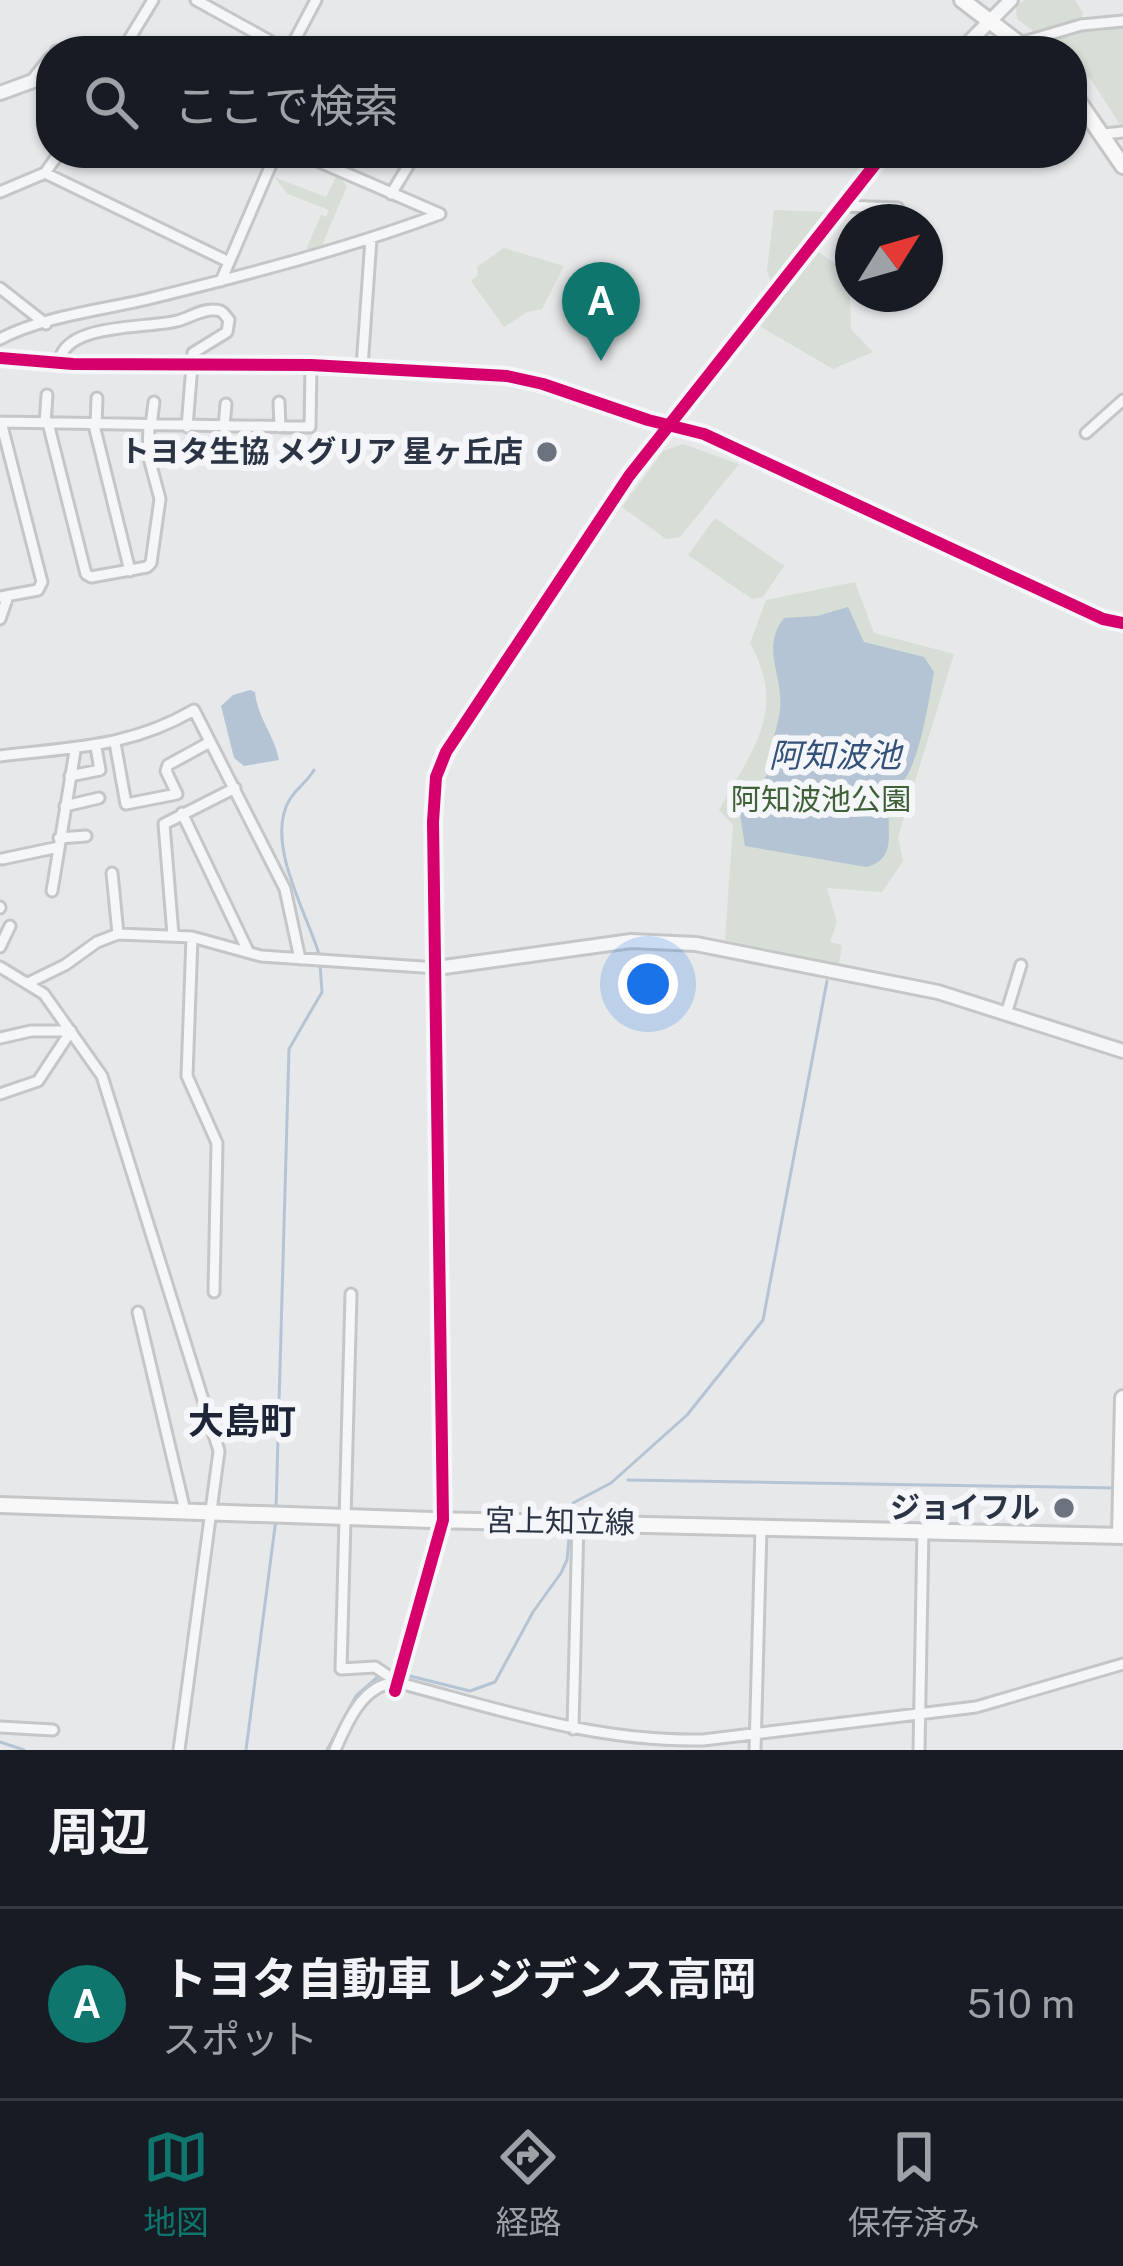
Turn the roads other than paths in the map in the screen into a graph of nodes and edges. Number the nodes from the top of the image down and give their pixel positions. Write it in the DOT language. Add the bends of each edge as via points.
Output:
graph roads {
  1 [pos="153,0"];
  2 [pos="196,0"];
  3 [pos="316,0"];
  4 [pos="962,0"];
  5 [pos="1011,0"];
  6 [pos="987,20"];
  7 [pos="1123,21"];
  8 [pos="131,36"];
  9 [pos="261,36"];
  10 [pos="296,36"];
  11 [pos="973,36"];
  12 [pos="1009,36"];
  13 [pos="1052,36"];
  14 [pos="36,77"];
  15 [pos="0,93"];
  16 [pos="1087,112"];
  17 [pos="1123,132"];
  18 [pos="1104,134"];
  19 [pos="1123,166"];
  20 [pos="48,168"];
  21 [pos="270,168"];
  22 [pos="333,168"];
  23 [pos="407,168"];
  24 [pos="872,168"];
  25 [pos="45,173"];
  26 [pos="0,192"];
  27 [pos="391,194"];
  28 [pos="845,204"];
  29 [pos="835,216"];
  30 [pos="371,239"];
  31 [pos="229,262"];
  32 [pos="221,281"];
  33 [pos="0,288"];
  34 [pos="46,324"];
  35 [pos="0,339"];
  36 [pos="0,358"];
  37 [pos="59,364"];
  38 [pos="311,364"];
  39 [pos="194,367"];
  40 [pos="362,368"];
  41 [pos="47,395"];
  42 [pos="97,398"];
  43 [pos="1123,400"];
  44 [pos="154,402"];
  45 [pos="279,402"];
  46 [pos="226,404"];
  47 [pos="1,422"];
  48 [pos="46,423"];
  49 [pos="95,425"];
  50 [pos="666,425"];
  51 [pos="150,426"];
  52 [pos="188,427"];
  53 [pos="224,427"];
  54 [pos="280,427"];
  55 [pos="1086,434"];
  56 [pos="130,571"];
  57 [pos="4,597"];
  58 [pos="0,619"];
  59 [pos="1123,623"];
  60 [pos="210,742"];
  61 [pos="116,743"];
  62 [pos="96,747"];
  63 [pos="74,751"];
  64 [pos="0,756"];
  65 [pos="70,776"];
  66 [pos="235,788"];
  67 [pos="99,798"];
  68 [pos="64,806"];
  69 [pos="182,814"];
  70 [pos="86,836"];
  71 [pos="59,842"];
  72 [pos="2,859"];
  73 [pos="112,873"];
  74 [pos="52,891"];
  75 [pos="10,926"];
  76 [pos="118,934"];
  77 [pos="173,935"];
  78 [pos="192,937"];
  79 [pos="0,947"];
  80 [pos="248,951"];
  81 [pos="300,959"];
  82 [pos="1021,965"];
  83 [pos="0,967"];
  84 [pos="437,968"];
  85 [pos="30,982"];
  86 [pos="1006,1014"];
  87 [pos="71,1031"];
  88 [pos="0,1038"];
  89 [pos="1123,1051"];
  90 [pos="0,1094"];
  91 [pos="214,1292"];
  92 [pos="351,1294"];
  93 [pos="138,1312"];
  94 [pos="1123,1398"];
  95 [pos="0,1505"];
  96 [pos="185,1512"];
  97 [pos="213,1514"];
  98 [pos="345,1516"];
  99 [pos="443,1520"];
  100 [pos="578,1521"];
  101 [pos="761,1528"];
  102 [pos="923,1529"];
  103 [pos="1122,1536"];
  104 [pos="1123,1664"];
  105 [pos="395,1679"];
  106 [pos="918,1714"];
  107 [pos="0,1727"];
  108 [pos="574,1729"];
  109 [pos="53,1730"];
  110 [pos="755,1734"];
  111 [pos="179,1750"];
  112 [pos="335,1750"];
  113 [pos="755,1750"];
  114 [pos="919,1750"];
  1 -- 8 [label="street"];
  2 -- 9 [label="street"];
  3 -- 10 [label="street"];
  4 -- 6 [label="main road"];
  5 -- 6 [label="street"];
  6 -- 11 [label="street"];
  6 -- 12 [label="main road"];
  7 -- 13 [label="street"];
  14 -- 15 [label="street"];
  16 -- 18 [label="main road"];
  17 -- 18 [label="street"];
  18 -- 19 [label="main road"];
  20 -- 25 [label="street"];
  21 -- 31 [label="street"];
  22 -- 27 [label="street"];
  23 -- 27 [label="street"];
  24 -- 28 [label="street"];
  25 -- 26 [label="street"];
  25 -- 31 [label="street"];
  27 -- 30 [label="street" via="440,214"];
  29 -- 50 [label="street"];
  30 -- 32 [label="street"];
  30 -- 40 [label="street"];
  31 -- 32 [label="street"];
  32 -- 34 [label="street"];
  33 -- 34 [label="street"];
  34 -- 35 [label="street"];
  36 -- 37 [label="street"];
  37 -- 39 [label="street"];
  37 -- 39 [label="street" via="67,343 106,330 221,311 227,332 194,353"];
  38 -- 39 [label="street"];
  38 -- 40 [label="street"];
  38 -- 54 [label="street" via="310,427"];
  39 -- 52 [label="street"];
  40 -- 50 [label="street" via="507,376"];
  41 -- 48 [label="street"];
  42 -- 49 [label="street"];
  43 -- 55 [label="street"];
  44 -- 51 [label="street"];
  45 -- 54 [label="street"];
  46 -- 53 [label="street"];
  47 -- 48 [label="street"];
  47 -- 57 [label="street" via="42,582"];
  48 -- 49 [label="street"];
  48 -- 56 [label="street" via="86,574"];
  49 -- 51 [label="street"];
  49 -- 56 [label="street"];
  50 -- 59 [label="street" via="738,448"];
  50 -- 84 [label="street" via="446,752 433,822"];
  51 -- 52 [label="street"];
  51 -- 56 [label="street" via="160,499 150,565"];
  52 -- 53 [label="street"];
  53 -- 54 [label="street"];
  57 -- 58 [label="street"];
  60 -- 61 [label="street" via="194,710"];
  60 -- 61 [label="street" via="168,765 177,794 126,804"];
  60 -- 66 [label="street"];
  61 -- 62 [label="street"];
  62 -- 63 [label="street"];
  62 -- 65 [label="street" via="100,770"];
  63 -- 64 [label="street"];
  63 -- 65 [label="street"];
  65 -- 68 [label="street"];
  66 -- 69 [label="street"];
  66 -- 81 [label="street" via="288,897"];
  67 -- 68 [label="street"];
  68 -- 71 [label="street"];
  69 -- 77 [label="street" via="163,829"];
  69 -- 80 [label="street"];
  70 -- 71 [label="street"];
  71 -- 72 [label="street"];
  71 -- 74 [label="street"];
  73 -- 76 [label="street"];
  75 -- 79 [label="street"];
  76 -- 77 [label="street"];
  76 -- 85 [label="street"];
  77 -- 78 [label="street"];
  78 -- 80 [label="street"];
  78 -- 91 [label="street" via="187,1076 217,1143"];
  80 -- 81 [label="street"];
  81 -- 84 [label="street"];
  82 -- 86 [label="street"];
  83 -- 85 [label="street"];
  84 -- 86 [label="street" via="670,941 938,992"];
  84 -- 99 [label="street"];
  85 -- 87 [label="street"];
  86 -- 89 [label="street"];
  87 -- 88 [label="street"];
  87 -- 90 [label="street" via="38,1082"];
  87 -- 97 [label="street" via="110,1098 219,1451"];
  92 -- 98 [label="street"];
  93 -- 96 [label="street"];
  94 -- 103 [label="main road"];
  95 -- 96 [label="main road, 宮上知立線"];
  96 -- 97 [label="main road, 宮上知立線"];
  97 -- 98 [label="main road, 宮上知立線"];
  97 -- 111 [label="street"];
  98 -- 99 [label="main road, 宮上知立線"];
  98 -- 105 [label="street" via="341,1669"];
  99 -- 100 [label="main road, 宮上知立線"];
  99 -- 105 [label="street"];
  100 -- 101 [label="main road, 宮上知立線"];
  100 -- 108 [label="street"];
  101 -- 102 [label="main road, 宮上知立線"];
  101 -- 110 [label="street"];
  102 -- 103 [label="main road, 宮上知立線"];
  102 -- 106 [label="street"];
  104 -- 106 [label="street" via="976,1707"];
  105 -- 108 [label="street"];
  105 -- 112 [label="street" via="352,1714"];
  106 -- 110 [label="street"];
  106 -- 114 [label="street"];
  107 -- 109 [label="street"];
  108 -- 110 [label="street" via="668,1741"];
  110 -- 113 [label="street"];
}
